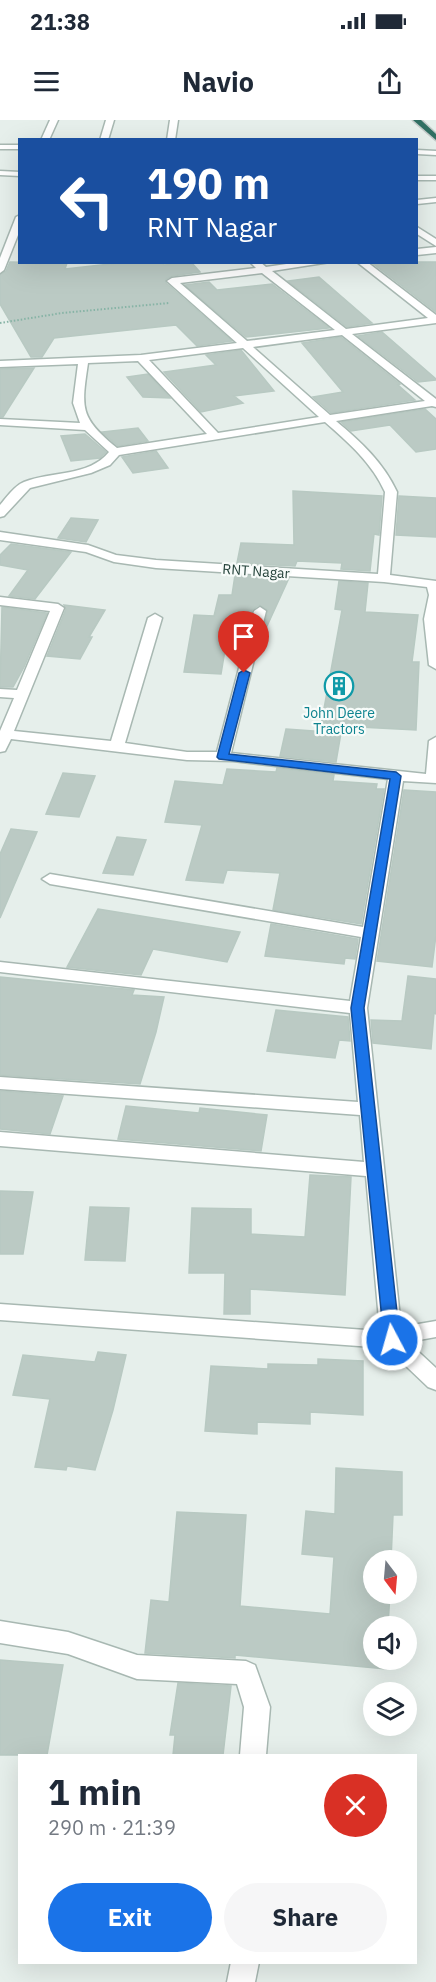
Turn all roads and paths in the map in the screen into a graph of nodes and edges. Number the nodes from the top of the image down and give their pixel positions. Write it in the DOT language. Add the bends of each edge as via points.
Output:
graph roads {
  1 [pos="54,120"];
  2 [pos="110,120"];
  3 [pos="174,120"];
  4 [pos="417,120"];
  5 [pos="46,138"];
  6 [pos="105,138"];
  7 [pos="171,138"];
  8 [pos="436,138"];
  9 [pos="0,147"];
  10 [pos="18,147"];
  11 [pos="418,152"];
  12 [pos="436,153"];
  13 [pos="0,173"];
  14 [pos="18,174"];
  15 [pos="418,178"];
  16 [pos="436,178"];
  17 [pos="436,200"];
  18 [pos="418,202"];
  19 [pos="18,222"];
  20 [pos="418,231"];
  21 [pos="436,243"];
  22 [pos="436,250"];
  23 [pos="418,252"];
  24 [pos="292,264"];
  25 [pos="364,264"];
  26 [pos="258,266"];
  27 [pos="0,270"];
  28 [pos="194,299"];
  29 [pos="436,320"];
  30 [pos="0,323"];
  31 [pos="342,332"];
  32 [pos="246,344"];
  33 [pos="141,358"];
  34 [pos="84,360"];
  35 [pos="0,364"];
  36 [pos="435,403"];
  37 [pos="328,419"];
  38 [pos="0,422"];
  39 [pos="87,427"];
  40 [pos="214,436"];
  41 [pos="115,452"];
  42 [pos="0,513"];
  43 [pos="0,536"];
  44 [pos="384,578"];
  45 [pos="0,601"];
  46 [pos="260,610"];
  47 [pos="155,618"];
  48 [pos="436,665"];
  49 [pos="0,693"];
  50 [pos="22,694"];
  51 [pos="3,741"];
  52 [pos="436,741"];
  53 [pos="117,747"];
  54 [pos="223,757"];
  55 [pos="396,776"];
  56 [pos="435,779"];
  57 [pos="50,879"];
  58 [pos="370,933"];
  59 [pos="0,967"];
  60 [pos="358,1008"];
  61 [pos="0,1083"];
  62 [pos="368,1109"];
  63 [pos="0,1139"];
  64 [pos="374,1170"];
  65 [pos="0,1312"];
  66 [pos="436,1329"];
  67 [pos="392,1340"];
  68 [pos="436,1381"];
  69 [pos="0,1632"];
  70 [pos="253,1754"];
  71 [pos="245,1964"];
  72 [pos="241,1982"];
  1 -- 5 [label="street"];
  2 -- 6 [label="street"];
  3 -- 7 [label="street"];
  4 -- 8 [label="highway"];
  9 -- 10 [label="street"];
  11 -- 12 [label="street"];
  13 -- 14 [label="street"];
  15 -- 16 [label="street"];
  17 -- 18 [label="street"];
  19 -- 27 [label="street"];
  20 -- 21 [label="street"];
  22 -- 23 [label="street"];
  24 -- 26 [label="street"];
  25 -- 29 [label="street"];
  26 -- 28 [label="street" via="172,280"];
  26 -- 31 [label="street"];
  28 -- 30 [label="path"];
  28 -- 32 [label="street"];
  29 -- 31 [label="street"];
  31 -- 32 [label="street"];
  31 -- 36 [label="street"];
  32 -- 33 [label="street"];
  32 -- 37 [label="street"];
  33 -- 34 [label="street"];
  33 -- 40 [label="street"];
  34 -- 35 [label="street"];
  34 -- 39 [label="street" via="78,398 79,412"];
  36 -- 37 [label="street"];
  37 -- 40 [label="street"];
  37 -- 44 [label="street" via="372,463 391,492"];
  38 -- 39 [label="street"];
  39 -- 41 [label="street"];
  40 -- 41 [label="street"];
  41 -- 42 [label="street" via="106,463 87,471 26,485"];
  43 -- 44 [label="street, RNT Nagar" via="156,564"];
  44 -- 48 [label="street, RNT Nagar" via="432,584"];
  45 -- 50 [label="street" via="58,608"];
  46 -- 54 [label="street"];
  47 -- 53 [label="street"];
  49 -- 50 [label="street"];
  50 -- 51 [label="street"];
  51 -- 53 [label="street"];
  52 -- 56 [label="street"];
  53 -- 54 [label="street"];
  54 -- 55 [label="street"];
  55 -- 56 [label="street"];
  55 -- 58 [label="street"];
  57 -- 58 [label="street"];
  58 -- 60 [label="street"];
  59 -- 60 [label="street"];
  60 -- 62 [label="street"];
  61 -- 62 [label="street"];
  62 -- 64 [label="street"];
  63 -- 64 [label="street"];
  64 -- 67 [label="street"];
  65 -- 67 [label="street"];
  66 -- 67 [label="street"];
  67 -- 68 [label="street"];
  69 -- 70 [label="street" via="68,1643 137,1667 246,1672 257,1707"];
  71 -- 72 [label="street"];
}
